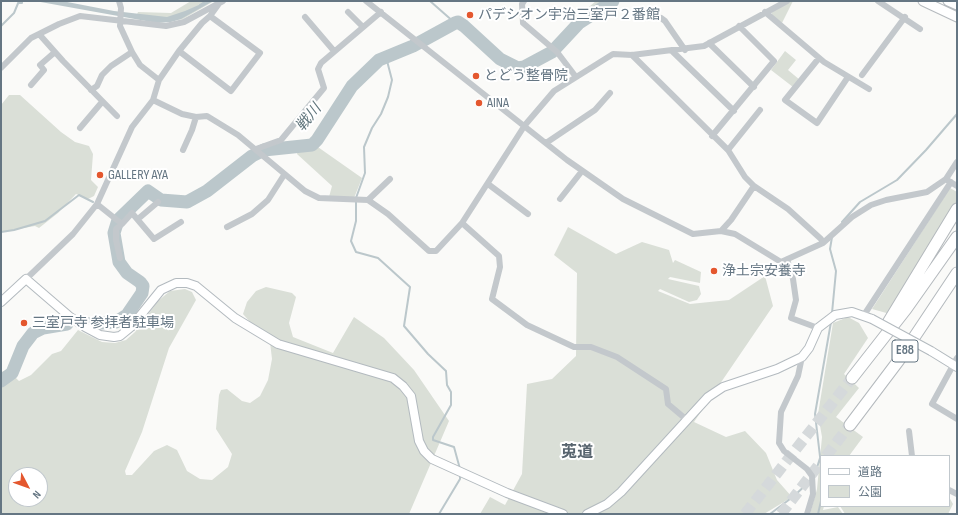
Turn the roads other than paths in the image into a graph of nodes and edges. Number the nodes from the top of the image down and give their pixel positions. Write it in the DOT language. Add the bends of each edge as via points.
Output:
graph roads {
  1 [pos="119,1"];
  2 [pos="366,1"];
  3 [pos="524,1"];
  4 [pos="786,1"];
  5 [pos="878,1"];
  6 [pos="923,1"];
  7 [pos="948,1"];
  8 [pos="220,3"];
  9 [pos="957,5"];
  10 [pos="348,12"];
  11 [pos="381,12"];
  12 [pos="765,12"];
  13 [pos="210,16"];
  14 [pos="304,17"];
  15 [pos="957,17"];
  16 [pos="661,18"];
  17 [pos="905,18"];
  18 [pos="120,20"];
  19 [pos="739,26"];
  20 [pos="363,27"];
  21 [pos="920,29"];
  22 [pos="39,34"];
  23 [pos="709,43"];
  24 [pos="179,50"];
  25 [pos="672,50"];
  26 [pos="684,50"];
  27 [pos="334,51"];
  28 [pos="54,52"];
  29 [pos="132,52"];
  30 [pos="632,55"];
  31 [pos="819,58"];
  32 [pos="1,68"];
  33 [pos="862,75"];
  34 [pos="576,77"];
  35 [pos="848,77"];
  36 [pos="159,80"];
  37 [pos="34,84"];
  38 [pos="754,87"];
  39 [pos="869,89"];
  40 [pos="91,90"];
  41 [pos="610,93"];
  42 [pos="153,100"];
  43 [pos="102,102"];
  44 [pos="760,110"];
  45 [pos="734,112"];
  46 [pos="117,116"];
  47 [pos="196,117"];
  48 [pos="525,125"];
  49 [pos="80,128"];
  50 [pos="712,136"];
  51 [pos="546,143"];
  52 [pos="183,150"];
  53 [pos="728,150"];
  54 [pos="258,152"];
  55 [pos="957,162"];
  56 [pos="582,171"];
  57 [pos="284,175"];
  58 [pos="390,179"];
  59 [pos="948,180"];
  60 [pos="488,184"];
  61 [pos="754,186"];
  62 [pos="957,186"];
  63 [pos="560,199"];
  64 [pos="368,200"];
  65 [pos="158,202"];
  66 [pos="97,204"];
  67 [pos="957,209"];
  68 [pos="528,214"];
  69 [pos="138,219"];
  70 [pos="119,222"];
  71 [pos="181,222"];
  72 [pos="462,223"];
  73 [pos="227,227"];
  74 [pos="721,231"];
  75 [pos="957,237"];
  76 [pos="823,243"];
  77 [pos="120,258"];
  78 [pos="787,259"];
  79 [pos="957,273"];
  80 [pos="26,279"];
  81 [pos="957,286"];
  82 [pos="1,302"];
  83 [pos="868,317"];
  84 [pos="818,328"];
  85 [pos="802,357"];
  86 [pos="866,360"];
  87 [pos="956,363"];
  88 [pos="852,378"];
  89 [pos="859,414"];
  90 [pos="957,419"];
  91 [pos="687,420"];
  92 [pos="850,425"];
  93 [pos="909,431"];
  94 [pos="912,455"];
  95 [pos="563,514"];
  96 [pos="586,514"];
  97 [pos="807,514"];
  1 -- 18 [label="street"];
  2 -- 11 [label="street"];
  3 -- 34 [label="street" via="523,23 555,50"];
  4 -- 12 [label="street"];
  5 -- 17 [label="street"];
  6 -- 15 [label="main road"];
  7 -- 9 [label="main road"];
  8 -- 13 [label="street"];
  8 -- 18 [label="street" via="184,22 166,26"];
  10 -- 20 [label="street"];
  11 -- 20 [label="street"];
  11 -- 48 [label="street"];
  12 -- 19 [label="street"];
  12 -- 31 [label="street"];
  13 -- 24 [label="street"];
  13 -- 24 [label="street" via="260,53 231,91"];
  14 -- 27 [label="street"];
  16 -- 26 [label="street"];
  17 -- 21 [label="street"];
  17 -- 33 [label="street"];
  18 -- 22 [label="street" via="80,16"];
  18 -- 29 [label="street" via="120,26"];
  19 -- 23 [label="street"];
  19 -- 38 [label="street" via="774,61"];
  20 -- 27 [label="street"];
  22 -- 28 [label="street"];
  22 -- 32 [label="street"];
  23 -- 26 [label="street"];
  23 -- 38 [label="street"];
  24 -- 36 [label="street"];
  25 -- 26 [label="street"];
  25 -- 30 [label="street"];
  25 -- 45 [label="street"];
  27 -- 54 [label="street" via="321,62 318,70 324,88 281,140"];
  28 -- 37 [label="street" via="40,65 44,70"];
  28 -- 40 [label="street"];
  29 -- 36 [label="street" via="140,65"];
  29 -- 40 [label="street" via="111,66 102,75 97,86"];
  30 -- 34 [label="street" via="613,54"];
  30 -- 50 [label="street"];
  31 -- 35 [label="street"];
  31 -- 35 [label="street" via="786,100 816,123"];
  34 -- 48 [label="street" via="554,91"];
  35 -- 39 [label="street"];
  36 -- 42 [label="street"];
  38 -- 45 [label="street"];
  40 -- 43 [label="street"];
  41 -- 51 [label="street" via="594,110"];
  42 -- 47 [label="street" via="182,114"];
  42 -- 66 [label="street" via="132,127"];
  43 -- 46 [label="street"];
  43 -- 49 [label="street"];
  44 -- 53 [label="street"];
  45 -- 50 [label="street"];
  47 -- 52 [label="street"];
  47 -- 54 [label="street" via="207,116 238,135"];
  48 -- 51 [label="street"];
  48 -- 60 [label="street"];
  50 -- 53 [label="street"];
  51 -- 56 [label="street"];
  53 -- 61 [label="street" via="745,177"];
  54 -- 57 [label="street"];
  55 -- 59 [label="street"];
  56 -- 63 [label="street"];
  56 -- 74 [label="street" via="623,199 684,231 693,234"];
  57 -- 64 [label="street" via="319,198"];
  57 -- 73 [label="street" via="268,200 252,214"];
  58 -- 64 [label="street"];
  59 -- 62 [label="street"];
  59 -- 76 [label="street" via="927,192 871,205 852,217"];
  59 -- 83 [label="street"];
  60 -- 68 [label="street"];
  60 -- 72 [label="street"];
  61 -- 74 [label="street"];
  61 -- 76 [label="street" via="788,209"];
  64 -- 72 [label="street" via="388,214 429,251 436,252"];
  65 -- 69 [label="street"];
  66 -- 70 [label="street"];
  66 -- 80 [label="street" via="73,234"];
  67 -- 86 [label="highway"];
  69 -- 70 [label="street" via="132,213"];
  69 -- 71 [label="street" via="154,239"];
  70 -- 77 [label="street" via="116,240"];
  72 -- 91 [label="street" via="499,256 500,267 492,299 527,325 574,347 591,347 617,357 666,389 668,404"];
  74 -- 78 [label="street" via="735,234 781,262"];
  75 -- 86 [label="highway, E88"];
  76 -- 78 [label="street"];
  78 -- 84 [label="street" via="796,300 791,318"];
  79 -- 89 [label="highway, E88" via="899,360"];
  80 -- 82 [label="street"];
  80 -- 95 [label="street" via="69,316 85,327 108,337 120,336 126,332 161,290 176,283 196,286 235,318 278,344 393,378 411,396 417,435 424,452 437,463"];
  81 -- 89 [label="highway" via="902,364"];
  83 -- 84 [label="street" via="852,312 835,315"];
  83 -- 87 [label="street, bridge"];
  84 -- 85 [label="street"];
  85 -- 91 [label="street" via="723,387 708,398"];
  85 -- 97 [label="street" via="798,376 781,412 779,443 784,451 812,476 813,494"];
  86 -- 88 [label="highway, E88"];
  87 -- 90 [label="street" via="932,404"];
  89 -- 92 [label="highway, E88"];
  91 -- 96 [label="street" via="621,492 607,504"];
  93 -- 94 [label="street"];
}
